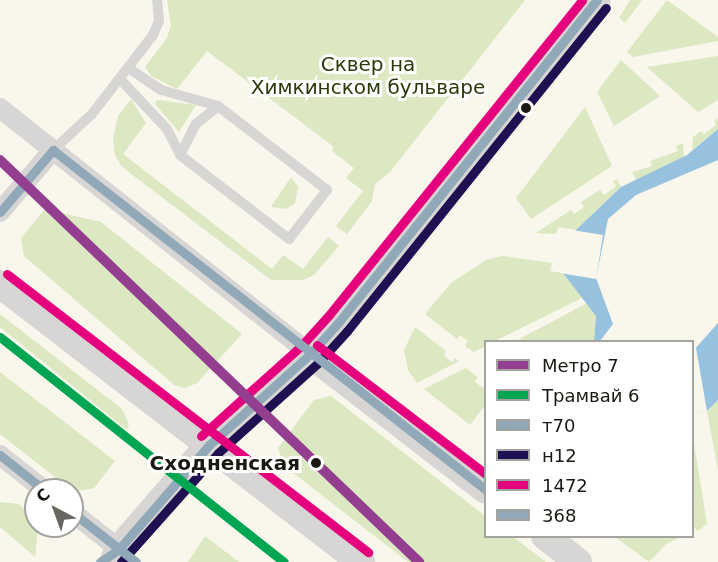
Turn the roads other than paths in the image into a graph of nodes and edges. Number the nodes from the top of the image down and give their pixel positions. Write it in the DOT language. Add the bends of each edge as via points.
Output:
graph roads {
  1 [pos="157,0"];
  2 [pos="597,0"];
  3 [pos="128,68"];
  4 [pos="120,79"];
  5 [pos="218,106"];
  6 [pos="0,108"];
  7 [pos="53,150"];
  8 [pos="180,155"];
  9 [pos="0,212"];
  10 [pos="0,284"];
  11 [pos="310,354"];
  12 [pos="209,445"];
  13 [pos="0,455"];
  14 [pos="29,478"];
  15 [pos="484,488"];
  16 [pos="84,525"];
  17 [pos="546,538"];
  18 [pos="117,559"];
  19 [pos="361,562"];
  20 [pos="578,562"];
  1 -- 3 [label="lane" via="159,21"];
  2 -- 11 [label="main road"];
  3 -- 4 [label="lane"];
  3 -- 5 [label="lane" via="161,90"];
  4 -- 7 [label="lane" via="92,114"];
  4 -- 8 [label="lane" via="167,129"];
  5 -- 8 [label="lane" via="196,123"];
  5 -- 8 [label="lane" via="327,190 296,231 289,238"];
  6 -- 7 [label="street"];
  7 -- 9 [label="street"];
  7 -- 11 [label="street"];
  10 -- 12 [label="main road"];
  11 -- 12 [label="main road"];
  11 -- 15 [label="main road"];
  12 -- 18 [label="main road"];
  12 -- 19 [label="main road"];
  13 -- 14 [label="street"];
  16 -- 18 [label="street"];
  17 -- 20 [label="main road"];
}
